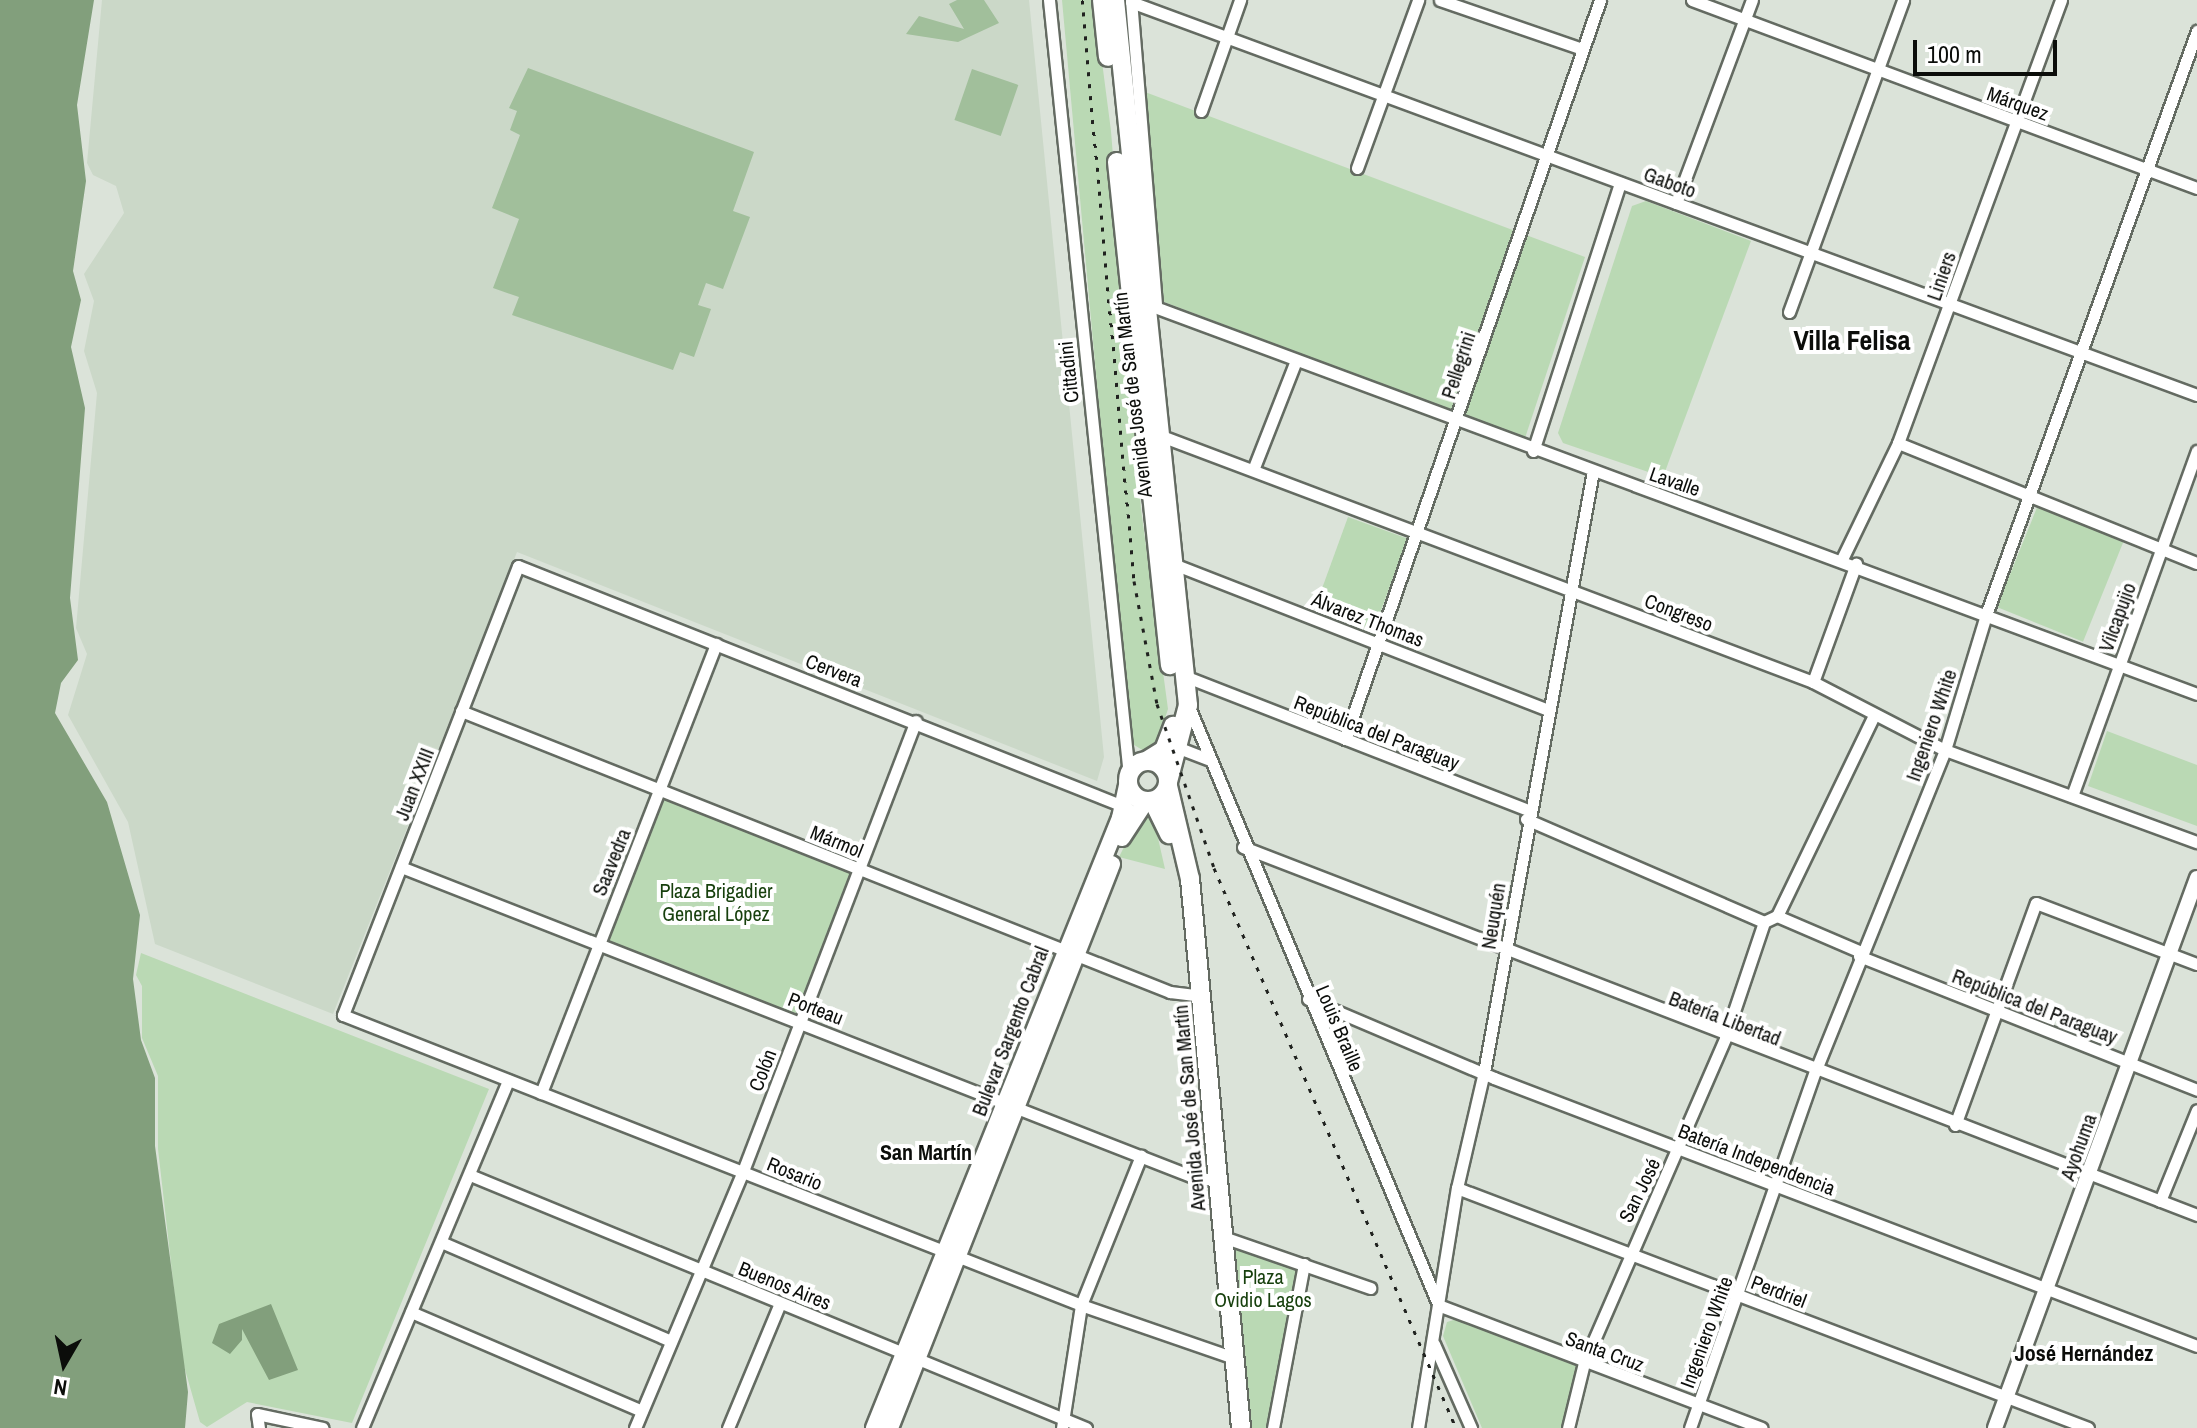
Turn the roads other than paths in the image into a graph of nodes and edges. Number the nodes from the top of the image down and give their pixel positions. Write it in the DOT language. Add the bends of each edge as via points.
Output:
graph roads {
  1 [pos="1049,0"];
  2 [pos="1102,0"];
  3 [pos="1240,0"];
  4 [pos="1418,0"];
  5 [pos="1440,0"];
  6 [pos="1600,0"];
  7 [pos="1692,0"];
  8 [pos="1752,0"];
  9 [pos="1903,0"];
  10 [pos="2061,0"];
  11 [pos="1126,1"];
  12 [pos="1745,20"];
  13 [pos="2197,31"];
  14 [pos="1227,38"];
  15 [pos="1582,49"];
  16 [pos="1878,69"];
  17 [pos="1383,95"];
  18 [pos="1201,111"];
  19 [pos="2014,120"];
  20 [pos="1544,155"];
  21 [pos="1357,168"];
  22 [pos="2146,170"];
  23 [pos="1620,183"];
  24 [pos="2197,188"];
  25 [pos="1676,203"];
  26 [pos="1811,253"];
  27 [pos="1149,304"];
  28 [pos="1951,305"];
  29 [pos="1789,312"];
  30 [pos="2083,353"];
  31 [pos="1296,360"];
  32 [pos="2197,395"];
  33 [pos="1458,423"];
  34 [pos="1149,433"];
  35 [pos="1898,443"];
  36 [pos="1533,451"];
  37 [pos="2197,451"];
  38 [pos="1253,470"];
  39 [pos="1593,471"];
  40 [pos="2030,497"];
  41 [pos="1418,534"];
  42 [pos="2161,549"];
  43 [pos="1842,559"];
  44 [pos="2197,563"];
  45 [pos="1856,564"];
  46 [pos="1176,565"];
  47 [pos="518,566"];
  48 [pos="1569,590"];
  49 [pos="1987,612"];
  50 [pos="1379,641"];
  51 [pos="716,644"];
  52 [pos="2119,663"];
  53 [pos="1182,675"];
  54 [pos="1813,682"];
  55 [pos="1213,687"];
  56 [pos="2197,694"];
  57 [pos="1187,703"];
  58 [pos="1546,709"];
  59 [pos="461,711"];
  60 [pos="1874,715"];
  61 [pos="916,721"];
  62 [pos="1345,739"];
  63 [pos="1124,740"];
  64 [pos="1179,748"];
  65 [pos="1945,750"];
  66 [pos="1146,760"];
  67 [pos="1213,763"];
  68 [pos="1129,778"];
  69 [pos="1168,784"];
  70 [pos="660,789"];
  71 [pos="2072,796"];
  72 [pos="1140,805"];
  73 [pos="1527,815"];
  74 [pos="2197,842"];
  75 [pos="1243,847"];
  76 [pos="401,867"];
  77 [pos="859,869"];
  78 [pos="2197,878"];
  79 [pos="1777,916"];
  80 [pos="1764,922"];
  81 [pos="597,945"];
  82 [pos="1506,951"];
  83 [pos="1069,952"];
  84 [pos="2169,953"];
  85 [pos="1860,954"];
  86 [pos="2197,964"];
  87 [pos="1196,997"];
  88 [pos="1308,999"];
  89 [pos="1996,1010"];
  90 [pos="343,1015"];
  91 [pos="800,1021"];
  92 [pos="1725,1038"];
  93 [pos="2129,1061"];
  94 [pos="1484,1072"];
  95 [pos="1815,1072"];
  96 [pos="508,1080"];
  97 [pos="2197,1090"];
  98 [pos="541,1093"];
  99 [pos="1010,1102"];
  100 [pos="2197,1110"];
  101 [pos="1955,1125"];
  102 [pos="1679,1149"];
  103 [pos="1141,1156"];
  104 [pos="743,1171"];
  105 [pos="2090,1174"];
  106 [pos="470,1175"];
  107 [pos="1213,1181"];
  108 [pos="1457,1188"];
  109 [pos="1778,1188"];
  110 [pos="2160,1201"];
  111 [pos="2197,1215"];
  112 [pos="1223,1237"];
  113 [pos="441,1242"];
  114 [pos="1629,1252"];
  115 [pos="950,1254"];
  116 [pos="1304,1264"];
  117 [pos="702,1270"];
  118 [pos="2046,1286"];
  119 [pos="1370,1288"];
  120 [pos="1739,1295"];
  121 [pos="780,1303"];
  122 [pos="1081,1305"];
  123 [pos="1438,1305"];
  124 [pos="411,1312"];
  125 [pos="671,1341"];
  126 [pos="1434,1343"];
  127 [pos="2197,1346"];
  128 [pos="911,1355"];
  129 [pos="1229,1358"];
  130 [pos="1584,1363"];
  131 [pos="2006,1396"];
  132 [pos="1698,1404"];
  133 [pos="642,1411"];
  134 [pos="1063,1424"];
  135 [pos="259,1428"];
  136 [pos="323,1428"];
  137 [pos="362,1428"];
  138 [pos="635,1428"];
  139 [pos="728,1428"];
  140 [pos="874,1428"];
  141 [pos="890,1428"];
  142 [pos="1086,1428"];
  143 [pos="1231,1428"];
  144 [pos="1241,1428"];
  145 [pos="1273,1428"];
  146 [pos="1418,1428"];
  147 [pos="1471,1428"];
  148 [pos="1568,1428"];
  149 [pos="1690,1428"];
  150 [pos="1761,1428"];
  151 [pos="1995,1428"];
  152 [pos="2088,1428"];
  1 -- 63 [label="street, Cittadini"];
  2 -- 34 [label="main road, Avenida José de San Martín"];
  3 -- 14 [label="street"];
  4 -- 17 [label="street"];
  5 -- 15 [label="street"];
  6 -- 15 [label="street, Pellegrini"];
  7 -- 12 [label="street, Márquez"];
  8 -- 12 [label="street"];
  9 -- 16 [label="street"];
  10 -- 19 [label="street, Liniers"];
  11 -- 14 [label="street, Gaboto"];
  11 -- 27 [label="main road, Avenida José de San Martín"];
  12 -- 16 [label="street, Márquez"];
  12 -- 25 [label="street"];
  13 -- 22 [label="street, Ingeniero White"];
  14 -- 17 [label="street, Gaboto"];
  14 -- 18 [label="street"];
  15 -- 20 [label="street, Pellegrini"];
  16 -- 19 [label="street, Márquez"];
  16 -- 26 [label="street"];
  17 -- 20 [label="street, Gaboto"];
  17 -- 21 [label="street"];
  19 -- 22 [label="street, Márquez"];
  19 -- 28 [label="street, Liniers"];
  20 -- 23 [label="street, Gaboto"];
  20 -- 33 [label="street, Pellegrini"];
  22 -- 24 [label="street, Márquez"];
  22 -- 30 [label="street, Ingeniero White"];
  23 -- 25 [label="street, Gaboto"];
  23 -- 36 [label="street"];
  25 -- 26 [label="street, Gaboto"];
  26 -- 28 [label="street, Gaboto"];
  26 -- 29 [label="street"];
  27 -- 31 [label="street, Lavalle"];
  27 -- 34 [label="main road, Avenida José de San Martín"];
  28 -- 30 [label="street, Gaboto"];
  28 -- 35 [label="street, Liniers"];
  30 -- 32 [label="street, Gaboto"];
  30 -- 40 [label="street, Ingeniero White"];
  31 -- 33 [label="street, Lavalle"];
  31 -- 38 [label="street"];
  33 -- 36 [label="street, Lavalle"];
  33 -- 41 [label="street, Pellegrini"];
  34 -- 38 [label="street, Congreso"];
  34 -- 46 [label="main road, Avenida José de San Martín"];
  34 -- 66 [label="main road, Avenida José de San Martín" via="1176,708 1169,742"];
  35 -- 40 [label="street"];
  35 -- 43 [label="street, Liniers"];
  36 -- 39 [label="street, Lavalle"];
  37 -- 42 [label="street, Vilcapujio"];
  38 -- 41 [label="street, Congreso"];
  39 -- 43 [label="street, Lavalle"];
  39 -- 48 [label="street, Neuquén"];
  40 -- 42 [label="street"];
  40 -- 49 [label="street, Ingeniero White"];
  41 -- 48 [label="street, Congreso"];
  41 -- 50 [label="street, Pellegrini"];
  42 -- 44 [label="street"];
  42 -- 52 [label="street, Vilcapujio"];
  43 -- 45 [label="street, Lavalle"];
  45 -- 49 [label="street, Lavalle"];
  45 -- 54 [label="street"];
  46 -- 50 [label="street, Álvarez Thomas"];
  46 -- 53 [label="main road, Avenida José de San Martín"];
  47 -- 51 [label="street, Cervera"];
  47 -- 59 [label="street, Juan XXIII"];
  48 -- 54 [label="street, Congreso"];
  48 -- 58 [label="street, Neuquén"];
  49 -- 52 [label="street, Lavalle"];
  49 -- 65 [label="street, Ingeniero White"];
  50 -- 58 [label="street, Álvarez Thomas"];
  50 -- 62 [label="street, Pellegrini"];
  51 -- 61 [label="street, Cervera"];
  51 -- 70 [label="street, Saavedra"];
  52 -- 56 [label="street, Lavalle"];
  52 -- 71 [label="street, Vilcapujio"];
  53 -- 55 [label="street, República del Paraguay"];
  53 -- 57 [label="main road, Avenida José de San Martín"];
  54 -- 60 [label="street, Congreso"];
  55 -- 57 [label="street"];
  55 -- 62 [label="street, República del Paraguay"];
  57 -- 64 [label="main road, Avenida José de San Martín"];
  57 -- 67 [label="street, Louis Braille"];
  58 -- 73 [label="street, Neuquén"];
  59 -- 70 [label="street, Mármol"];
  59 -- 76 [label="street, Juan XXIII"];
  60 -- 65 [label="street, Congreso"];
  60 -- 79 [label="street"];
  61 -- 72 [label="street, Cervera"];
  61 -- 77 [label="street, Colón"];
  62 -- 73 [label="street, República del Paraguay"];
  63 -- 66 [label="street"];
  63 -- 68 [label="street, Cittadini"];
  64 -- 67 [label="street" via="1196,750"];
  64 -- 69 [label="main road, Avenida José de San Martín"];
  65 -- 71 [label="street, Congreso"];
  65 -- 85 [label="street, Ingeniero White"];
  66 -- 68 [label="main road, Avenida José de San Martín"];
  66 -- 69 [label="main road" via="1161,766"];
  67 -- 75 [label="street, Louis Braille"];
  68 -- 72 [label="main road, Avenida José de San Martín"];
  69 -- 72 [label="main road"];
  69 -- 87 [label="main road, Avenida José de San Martín" via="1190,879"];
  70 -- 77 [label="street, Mármol"];
  70 -- 81 [label="street, Saavedra"];
  71 -- 74 [label="street, Congreso"];
  72 -- 83 [label="main road, Bulevar Sargento Cabral"];
  72 -- 87 [label="main road, Avenida José de San Martín" via="1165,819"];
  73 -- 80 [label="street, República del Paraguay"];
  73 -- 82 [label="street, Neuquén"];
  75 -- 82 [label="street, Batería Libertad"];
  75 -- 88 [label="street, Louis Braille"];
  76 -- 81 [label="street, Porteau"];
  76 -- 90 [label="street, Juan XXIII"];
  77 -- 83 [label="street, Mármol"];
  77 -- 91 [label="street, Colón"];
  78 -- 84 [label="street, Ayohuma"];
  79 -- 80 [label="street"];
  79 -- 85 [label="street, República del Paraguay"];
  80 -- 92 [label="street, San José"];
  81 -- 91 [label="street, Porteau"];
  81 -- 98 [label="street, Saavedra"];
  82 -- 92 [label="street, Batería Libertad"];
  82 -- 94 [label="street, Neuquén"];
  83 -- 87 [label="street, Mármol"];
  83 -- 99 [label="main road, Bulevar Sargento Cabral"];
  84 -- 86 [label="street"];
  84 -- 89 [label="street" via="2036,903"];
  84 -- 93 [label="street, Ayohuma"];
  85 -- 89 [label="street, República del Paraguay"];
  85 -- 95 [label="street, Ingeniero White"];
  87 -- 107 [label="main road, Avenida José de San Martín"];
  88 -- 94 [label="street, Batería Independencia"];
  88 -- 123 [label="street, Louis Braille"];
  89 -- 93 [label="street, República del Paraguay"];
  89 -- 101 [label="street"];
  90 -- 96 [label="street, Rosario"];
  91 -- 99 [label="street, Porteau"];
  91 -- 104 [label="street, Colón"];
  92 -- 95 [label="street, Batería Libertad"];
  92 -- 102 [label="street, San José"];
  93 -- 97 [label="street, República del Paraguay"];
  93 -- 105 [label="street, Ayohuma"];
  94 -- 102 [label="street, Batería Independencia"];
  94 -- 108 [label="street, Neuquén"];
  95 -- 101 [label="street, Batería Libertad"];
  95 -- 109 [label="street, Ingeniero White"];
  96 -- 98 [label="street, Rosario"];
  96 -- 106 [label="street"];
  98 -- 104 [label="street, Rosario"];
  99 -- 103 [label="street, Porteau"];
  99 -- 115 [label="main road, Bulevar Sargento Cabral"];
  100 -- 110 [label="street"];
  101 -- 105 [label="street, Batería Libertad"];
  102 -- 109 [label="street, Batería Independencia"];
  102 -- 114 [label="street, San José"];
  103 -- 107 [label="street, Porteau"];
  103 -- 122 [label="street"];
  104 -- 115 [label="street, Rosario"];
  104 -- 117 [label="street, Colón"];
  105 -- 110 [label="street, Batería Libertad"];
  105 -- 118 [label="street, Ayohuma"];
  106 -- 113 [label="street"];
  106 -- 117 [label="street, Buenos Aires"];
  107 -- 112 [label="main road, Avenida José de San Martín"];
  107 -- 129 [label="main road, Avenida José de San Martín"];
  108 -- 114 [label="street, Perdriel"];
  108 -- 123 [label="street, Neuquén"];
  109 -- 118 [label="street, Batería Independencia"];
  109 -- 120 [label="street, Ingeniero White"];
  110 -- 111 [label="street, Batería Libertad"];
  112 -- 116 [label="street"];
  112 -- 129 [label="main road, Avenida José de San Martín"];
  113 -- 124 [label="street"];
  113 -- 125 [label="street"];
  114 -- 120 [label="street, Perdriel"];
  114 -- 130 [label="street, San José"];
  115 -- 122 [label="street, Rosario"];
  115 -- 128 [label="main road, Bulevar Sargento Cabral"];
  116 -- 119 [label="street"];
  116 -- 145 [label="street"];
  117 -- 121 [label="street, Buenos Aires"];
  117 -- 125 [label="street, Colón"];
  118 -- 127 [label="street, Batería Independencia"];
  118 -- 131 [label="street, Ayohuma"];
  120 -- 131 [label="street, Perdriel"];
  120 -- 132 [label="street, Ingeniero White"];
  121 -- 128 [label="street, Buenos Aires"];
  121 -- 139 [label="street"];
  122 -- 129 [label="street, Rosario"];
  122 -- 134 [label="street"];
  123 -- 126 [label="street, Neuquén"];
  123 -- 130 [label="street, Santa Cruz"];
  124 -- 133 [label="street"];
  124 -- 137 [label="street"];
  125 -- 133 [label="street, Colón"];
  126 -- 146 [label="street, Neuquén"];
  126 -- 147 [label="street"];
  128 -- 134 [label="street, Buenos Aires"];
  128 -- 140 [label="main road, Bulevar Sargento Cabral"];
  128 -- 141 [label="main road, Bulevar Sargento Cabral"];
  129 -- 143 [label="main road, Avenida José de San Martín"];
  129 -- 144 [label="main road, Avenida José de San Martín"];
  130 -- 132 [label="street, Santa Cruz"];
  130 -- 148 [label="street, San José"];
  131 -- 151 [label="street, Ayohuma"];
  131 -- 152 [label="street, Perdriel"];
  132 -- 149 [label="street, Ingeniero White"];
  132 -- 150 [label="street, Santa Cruz"];
  133 -- 138 [label="street, Colón"];
  134 -- 142 [label="street, Buenos Aires"];
  135 -- 136 [label="street" via="257,1414"];
}
